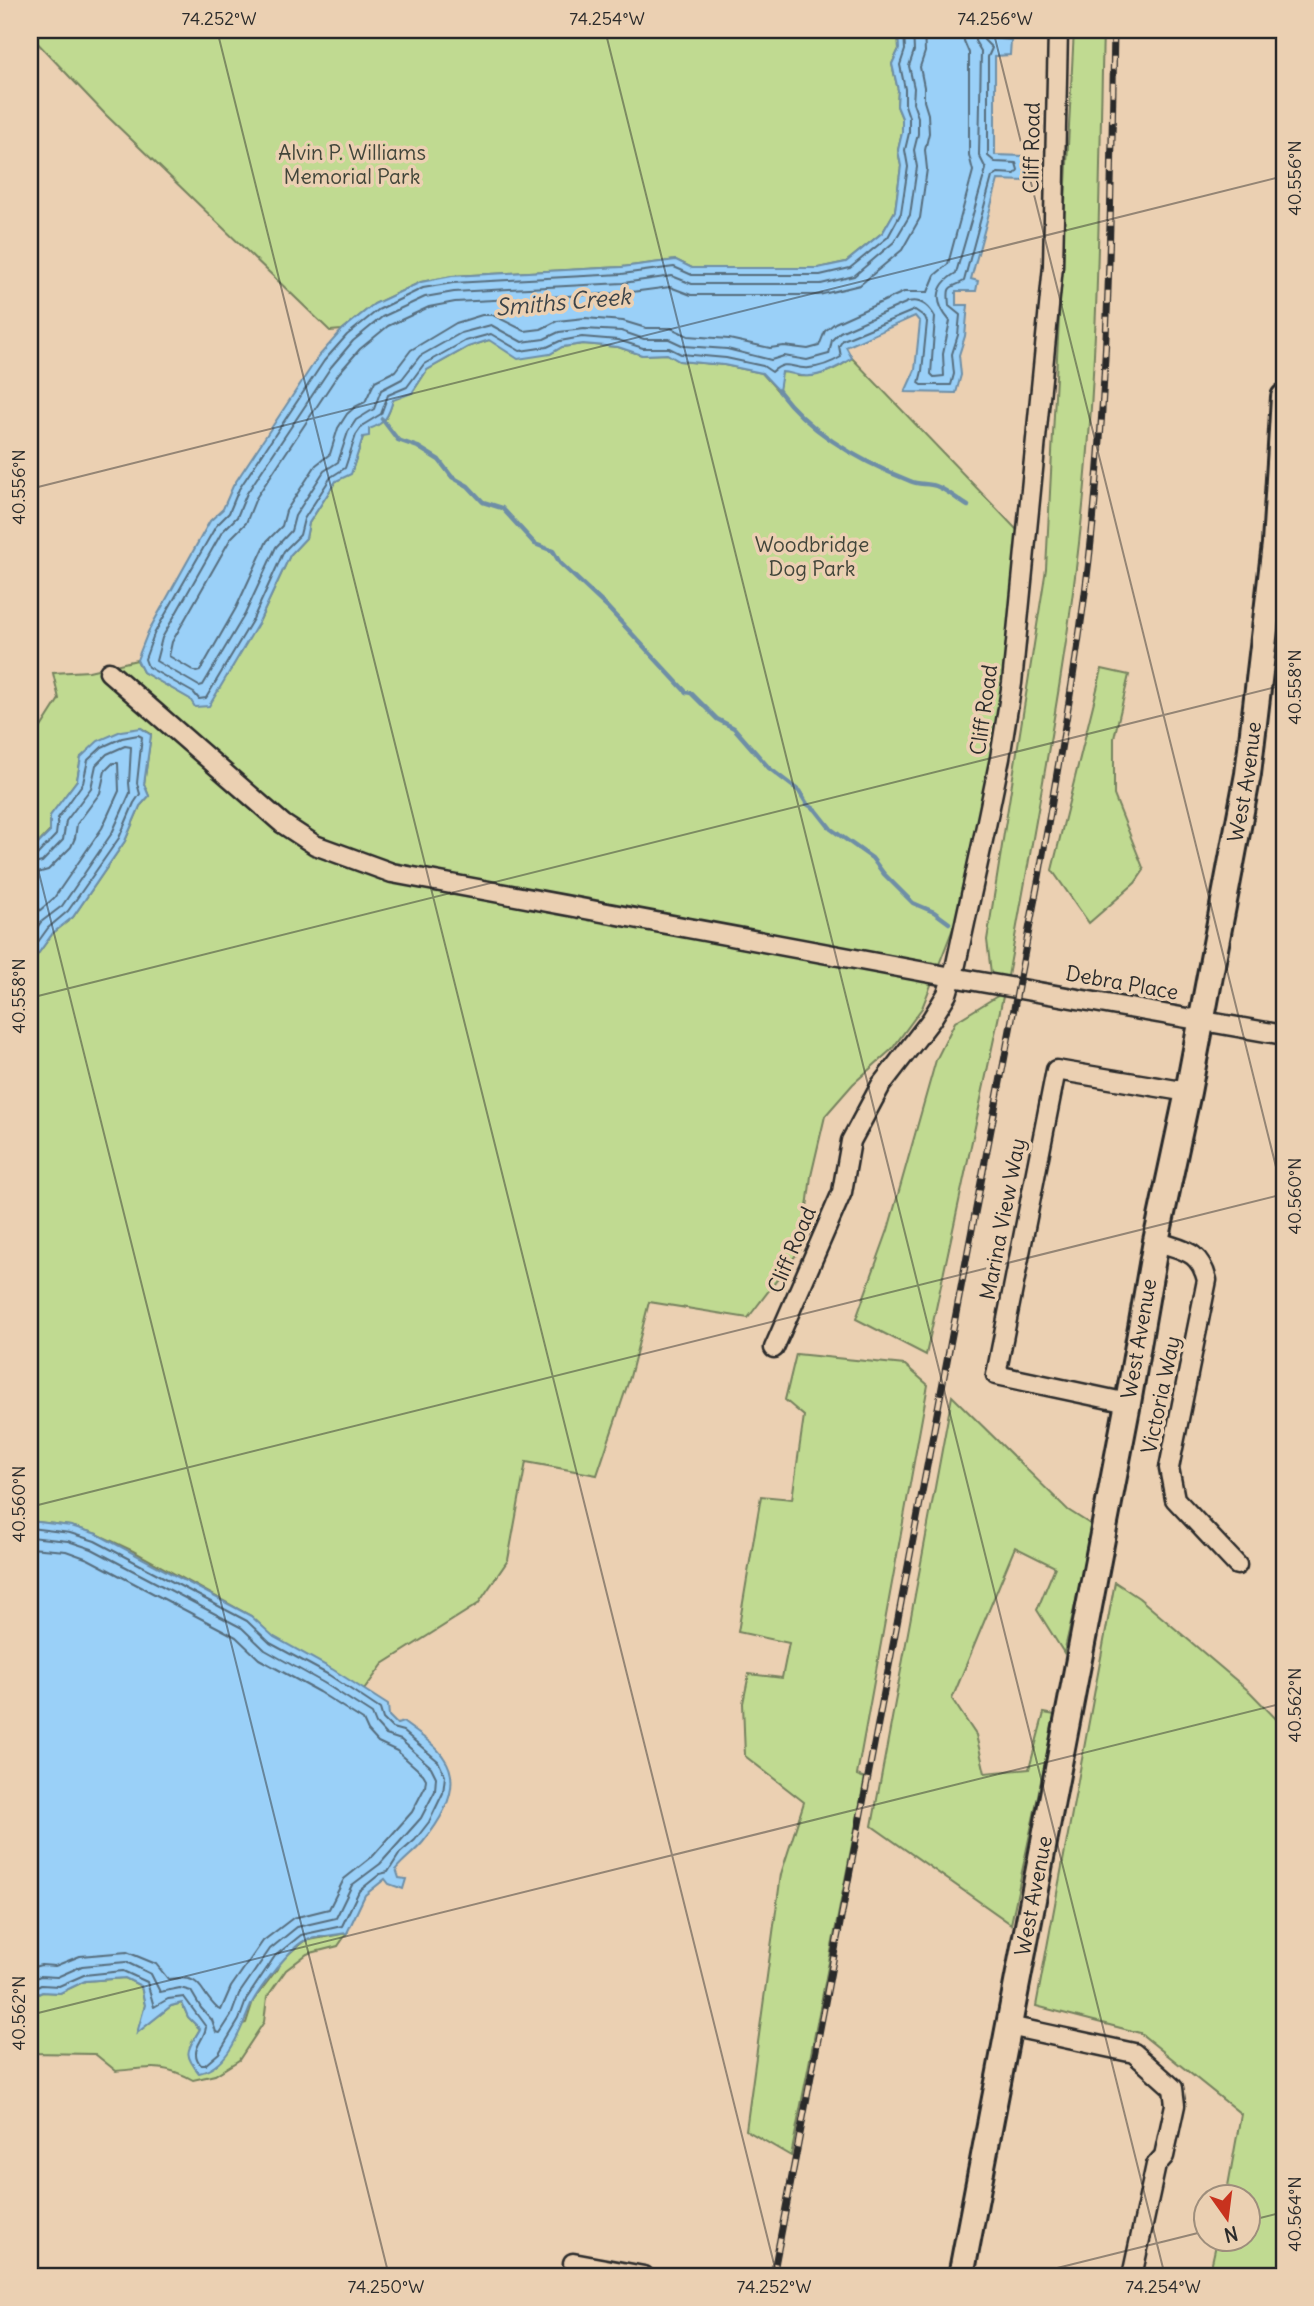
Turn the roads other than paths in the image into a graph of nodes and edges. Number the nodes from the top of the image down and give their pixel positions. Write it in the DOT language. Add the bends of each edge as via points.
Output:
graph roads {
  1 [pos="1058,30"];
  2 [pos="1284,397"];
  3 [pos="109,672"];
  4 [pos="952,977"];
  5 [pos="1200,1020"];
  6 [pos="1284,1035"];
  7 [pos="1188,1092"];
  8 [pos="1156,1241"];
  9 [pos="774,1348"];
  10 [pos="1128,1403"];
  11 [pos="1237,1565"];
  12 [pos="1009,2026"];
  13 [pos="573,2263"];
  14 [pos="644,2276"];
  15 [pos="961,2276"];
  16 [pos="1132,2276"];
  1 -- 4 [label="street, Cliff Road" via="1053,267 1012,683"];
  2 -- 5 [label="street, West Avenue" via="1275,544 1248,774"];
  3 -- 4 [label="street, Debra Place" via="283,824 315,845 406,875"];
  4 -- 5 [label="street, Debra Place"];
  4 -- 9 [label="street, Cliff Road" via="931,1020 881,1085 851,1141 842,1192"];
  5 -- 6 [label="street, Debra Place"];
  5 -- 7 [label="street, West Avenue"];
  7 -- 8 [label="street, West Avenue"];
  7 -- 10 [label="street, Marina View Way" via="1056,1070 1001,1348 996,1375"];
  8 -- 10 [label="street, West Avenue"];
  8 -- 11 [label="street, Victoria Way" via="1195,1255 1207,1280 1169,1468 1171,1488 1175,1499"];
  10 -- 12 [label="street, West Avenue"];
  12 -- 15 [label="street, West Avenue"];
  12 -- 16 [label="street" via="1134,2053 1173,2088 1175,2105 1164,2156 1156,2165"];
  13 -- 14 [label="street"];
}
